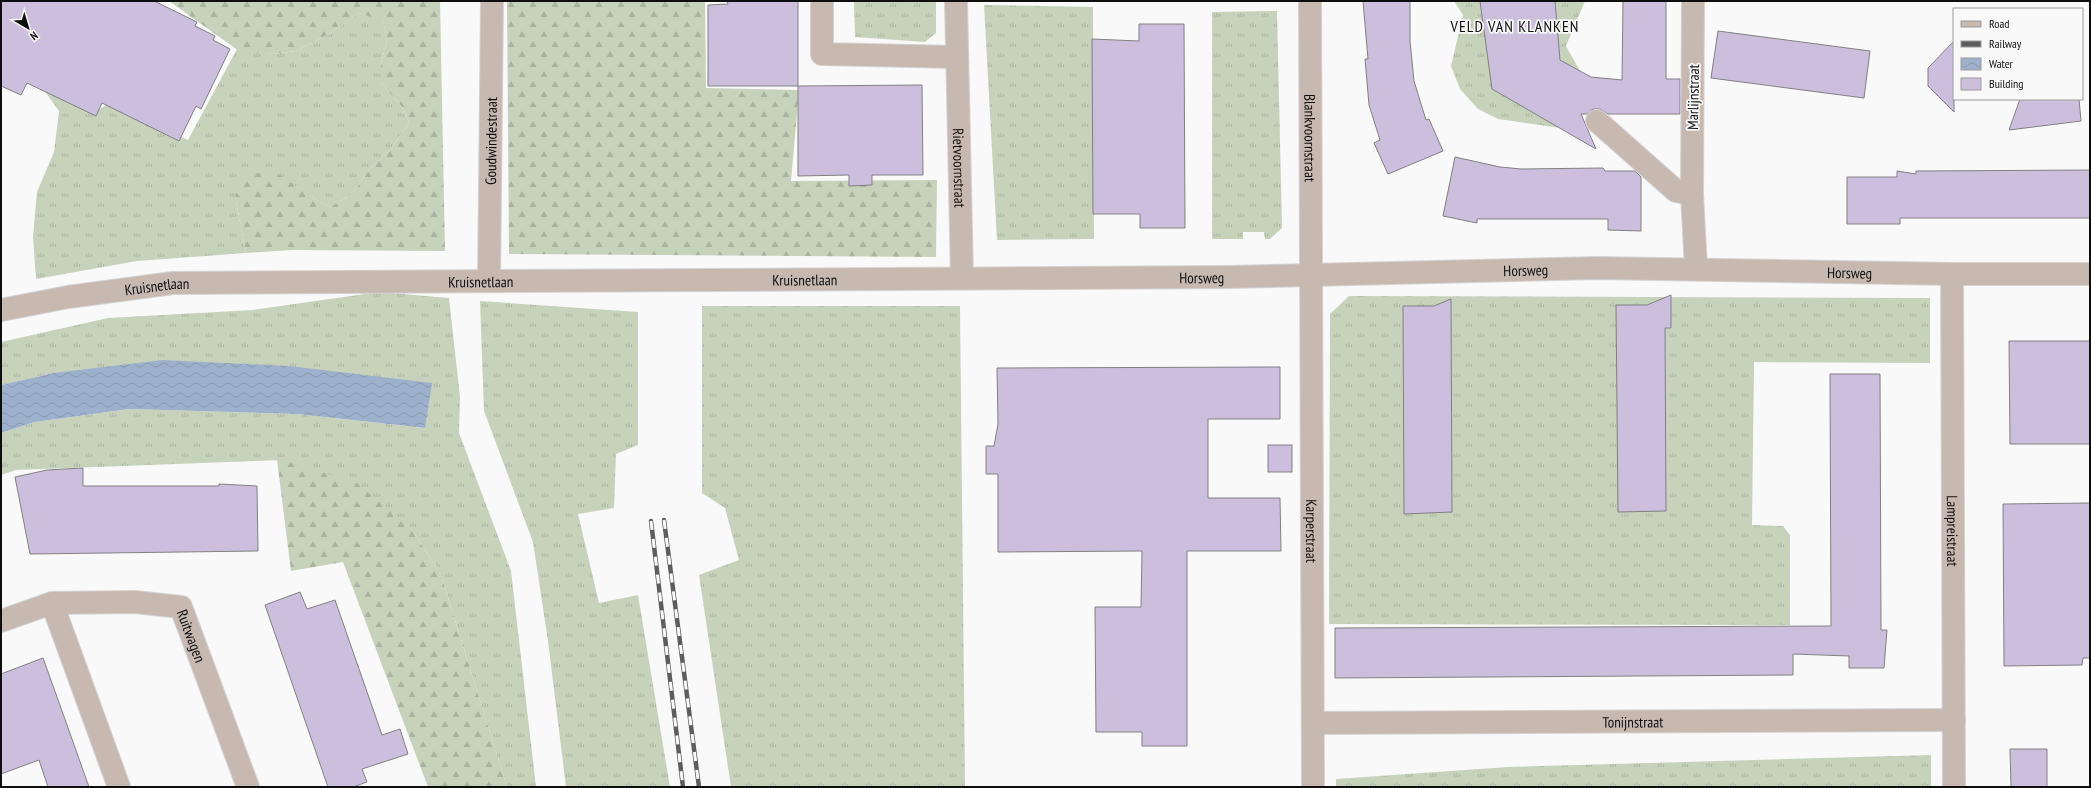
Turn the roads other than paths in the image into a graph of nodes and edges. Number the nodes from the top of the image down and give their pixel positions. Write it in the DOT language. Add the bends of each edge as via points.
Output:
graph roads {
  1 [pos="492,1"];
  2 [pos="822,1"];
  3 [pos="956,1"];
  4 [pos="1310,1"];
  5 [pos="1694,1"];
  6 [pos="956,57"];
  7 [pos="1597,121"];
  8 [pos="1692,194"];
  9 [pos="1696,269"];
  10 [pos="1952,274"];
  11 [pos="2090,274"];
  12 [pos="1311,276"];
  13 [pos="962,278"];
  14 [pos="489,281"];
  15 [pos="1,310"];
  16 [pos="52,603"];
  17 [pos="1,621"];
  18 [pos="1954,720"];
  19 [pos="1313,723"];
  20 [pos="119,787"];
  21 [pos="248,787"];
  22 [pos="1313,787"];
  23 [pos="1954,787"];
  1 -- 14 [label="street, Goudwindestraat"];
  2 -- 6 [label="street" via="822,54"];
  3 -- 6 [label="street, Rietvoornstraat"];
  4 -- 12 [label="street, Blankvoornstraat"];
  5 -- 8 [label="street, Marlijnstraat"];
  6 -- 13 [label="street, Rietvoornstraat"];
  7 -- 8 [label="street" via="1676,191"];
  8 -- 9 [label="street, Marlijnstraat"];
  9 -- 10 [label="street, Horsweg"];
  9 -- 12 [label="street, Horsweg" via="1597,268"];
  10 -- 11 [label="street, Horsweg"];
  10 -- 18 [label="street, Lampreistraat"];
  12 -- 13 [label="street, Horsweg"];
  12 -- 19 [label="street, Karperstraat"];
  13 -- 14 [label="street, Kruisnetlaan"];
  14 -- 15 [label="street, Kruisnetlaan" via="173,283 68,297"];
  16 -- 17 [label="street, Ruitwagen"];
  16 -- 20 [label="street"];
  16 -- 21 [label="street, Ruitwagen" via="135,602 181,607"];
  18 -- 19 [label="street, Tonijnstraat"];
  18 -- 23 [label="street, Lampreistraat"];
  19 -- 22 [label="street, Karperstraat"];
}
